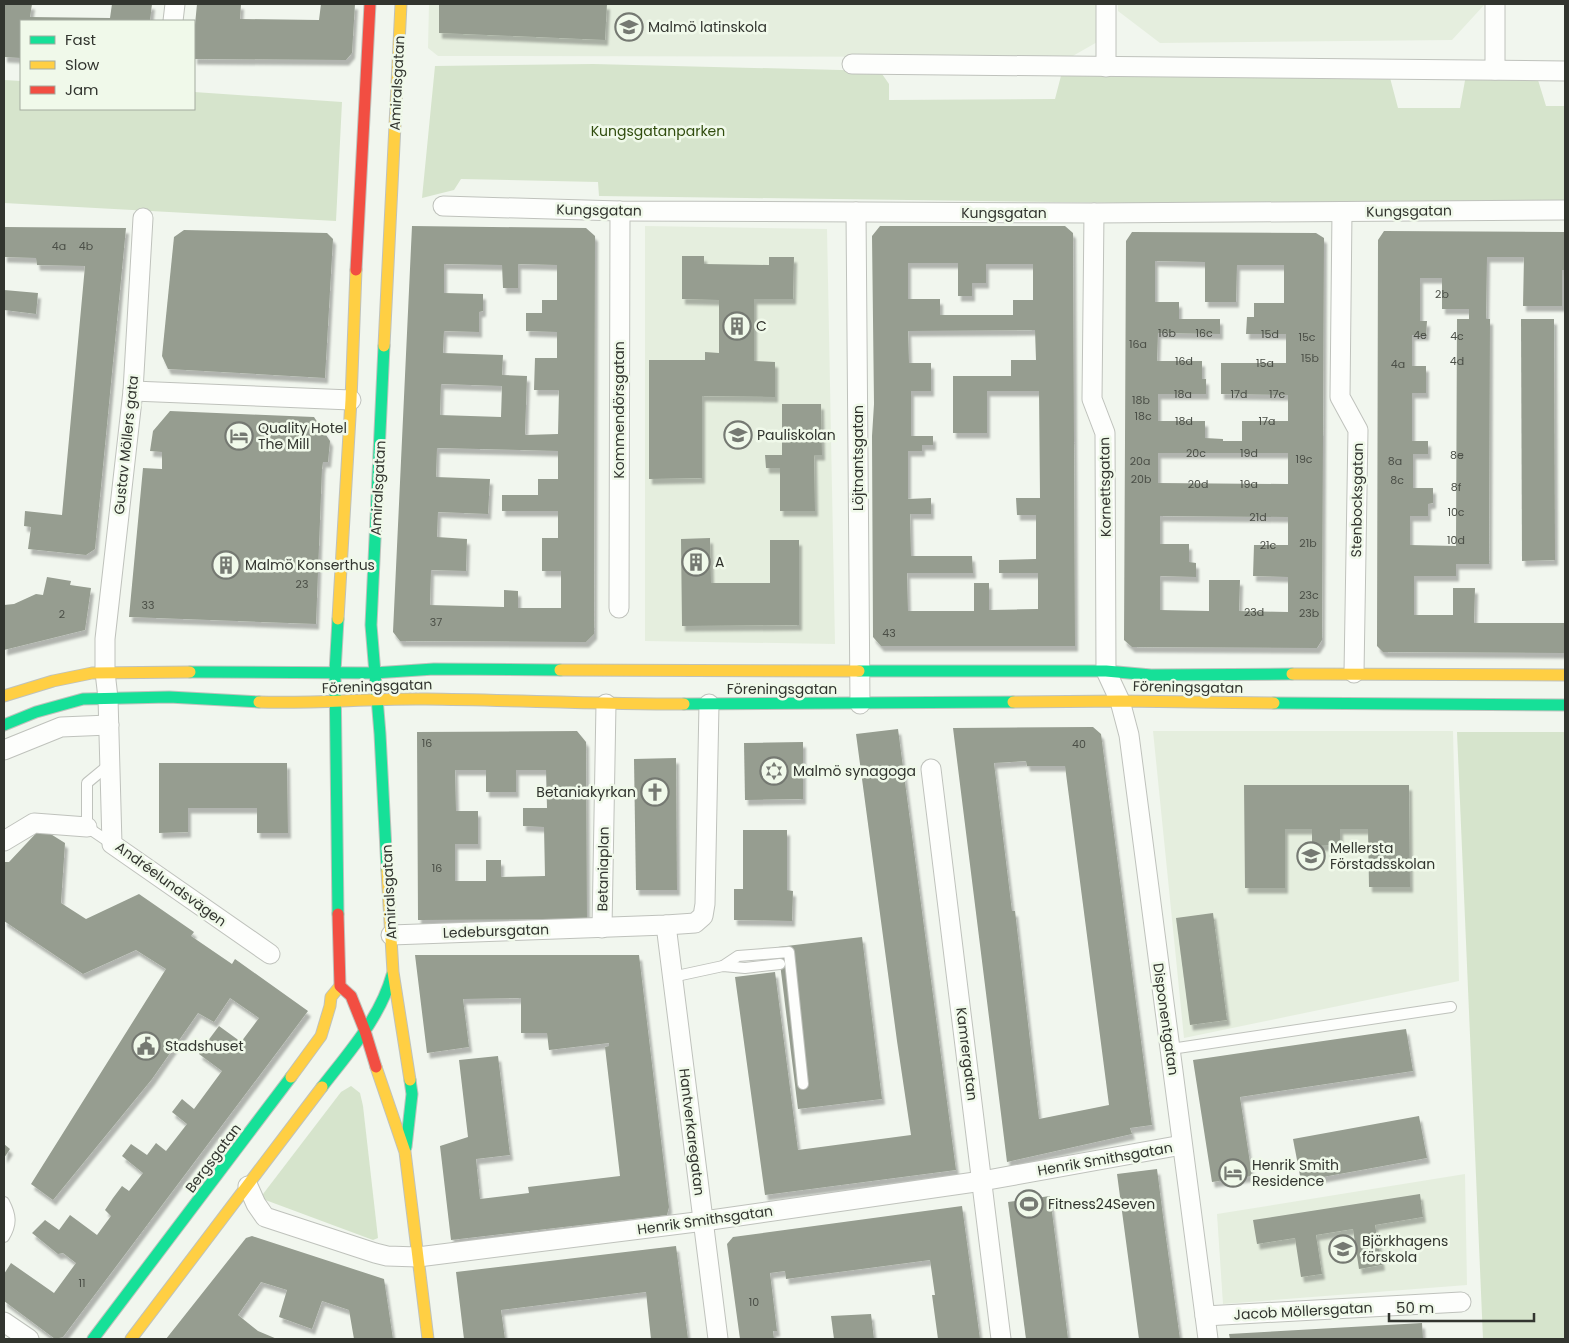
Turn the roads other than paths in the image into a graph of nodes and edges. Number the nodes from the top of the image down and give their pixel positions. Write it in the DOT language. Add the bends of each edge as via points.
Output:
graph roads {
  1 [pos="174,4"];
  2 [pos="370,4"];
  3 [pos="401,4"];
  4 [pos="1106,4"];
  5 [pos="1495,4"];
  6 [pos="173,20"];
  7 [pos="852,64"];
  8 [pos="1106,67"];
  9 [pos="1495,70"];
  10 [pos="1565,71"];
  11 [pos="443,206"];
  12 [pos="1565,210"];
  13 [pos="620,211"];
  14 [pos="856,212"];
  15 [pos="1342,212"];
  16 [pos="1094,213"];
  17 [pos="143,218"];
  18 [pos="133,391"];
  19 [pos="351,400"];
  20 [pos="619,608"];
  21 [pos="1106,671"];
  22 [pos="105,672"];
  23 [pos="335,672"];
  24 [pos="860,672"];
  25 [pos="374,673"];
  26 [pos="1354,673"];
  27 [pos="1565,675"];
  28 [pos="4,696"];
  29 [pos="108,698"];
  30 [pos="1120,700"];
  31 [pos="377,701"];
  32 [pos="336,702"];
  33 [pos="606,704"];
  34 [pos="709,704"];
  35 [pos="860,704"];
  36 [pos="1565,704"];
  37 [pos="4,725"];
  38 [pos="109,725"];
  39 [pos="4,750"];
  40 [pos="110,764"];
  41 [pos="931,769"];
  42 [pos="87,827"];
  43 [pos="4,841"];
  44 [pos="112,844"];
  45 [pos="666,925"];
  46 [pos="602,928"];
  47 [pos="391,935"];
  48 [pos="270,954"];
  49 [pos="780,964"];
  50 [pos="723,966"];
  51 [pos="393,972"];
  52 [pos="672,977"];
  53 [pos="340,986"];
  54 [pos="1451,1007"];
  55 [pos="366,1032"];
  56 [pos="1171,1049"];
  57 [pos="803,1084"];
  58 [pos="1182,1145"];
  59 [pos="405,1152"];
  60 [pos="982,1181"];
  61 [pos="248,1186"];
  62 [pos="4,1202"];
  63 [pos="704,1221"];
  64 [pos="4,1237"];
  65 [pos="418,1257"];
  66 [pos="1461,1302"];
  67 [pos="1205,1316"];
  68 [pos="4,1322"];
  69 [pos="29,1339"];
  70 [pos="93,1339"];
  71 [pos="131,1339"];
  72 [pos="428,1339"];
  73 [pos="718,1339"];
  74 [pos="1001,1339"];
  75 [pos="1208,1339"];
  1 -- 6 [label="street"];
  2 -- 19 [label="street"];
  3 -- 25 [label="street, Amiralsgatan" via="372,616"];
  4 -- 8 [label="street"];
  5 -- 9 [label="street"];
  7 -- 8 [label="street"];
  8 -- 9 [label="street"];
  9 -- 10 [label="street"];
  11 -- 13 [label="street, Kungsgatan"];
  12 -- 15 [label="street, Kungsgatan"];
  13 -- 14 [label="street, Kungsgatan"];
  13 -- 20 [label="street, Kommendörsgatan"];
  14 -- 16 [label="street, Kungsgatan"];
  14 -- 24 [label="street, Löjtnantsgatan"];
  15 -- 16 [label="street, Kungsgatan"];
  15 -- 26 [label="street, Stenbocksgatan" via="1340,397 1358,430"];
  16 -- 21 [label="street, Kornettsgatan" via="1092,399 1105,433"];
  17 -- 18 [label="street, Gustav Möllers gata"];
  18 -- 19 [label="street"];
  18 -- 22 [label="street, Gustav Möllers gata" via="104,639"];
  19 -- 23 [label="street"];
  21 -- 24 [label="street, Föreningsgatan"];
  21 -- 26 [label="street, Föreningsgatan" via="1151,675"];
  21 -- 30 [label="street, Kornettsgatan"];
  22 -- 23 [label="street, Föreningsgatan"];
  22 -- 28 [label="street, Föreningsgatan" via="38,684"];
  22 -- 29 [label="street, Andréelundsvägen"];
  23 -- 25 [label="street, Föreningsgatan"];
  23 -- 32 [label="street"];
  24 -- 25 [label="street, Föreningsgatan" via="434,670"];
  24 -- 35 [label="street, Löjtnantsgatan"];
  25 -- 31 [label="street, Amiralsgatan"];
  26 -- 27 [label="street, Föreningsgatan"];
  29 -- 32 [label="street, Föreningsgatan"];
  29 -- 37 [label="street, Föreningsgatan" via="83,699"];
  29 -- 38 [label="street, Andréelundsvägen"];
  30 -- 35 [label="street, Föreningsgatan"];
  30 -- 36 [label="street, Föreningsgatan"];
  30 -- 56 [label="street, Disponentgatan" via="1129,735"];
  31 -- 32 [label="street, Föreningsgatan"];
  31 -- 33 [label="street, Föreningsgatan" via="424,699"];
  31 -- 47 [label="street, Amiralsgatan"];
  32 -- 53 [label="street"];
  33 -- 34 [label="street, Föreningsgatan"];
  33 -- 46 [label="street, Betaniaplan"];
  34 -- 35 [label="street, Föreningsgatan"];
  34 -- 45 [label="street, Betaniaplan" via="703,916 695,923"];
  38 -- 39 [label="street" via="61,727"];
  38 -- 40 [label="street, Andréelundsvägen"];
  40 -- 42 [label="lane" via="87,783"];
  40 -- 44 [label="street, Andréelundsvägen"];
  41 -- 60 [label="street, Kamrergatan"];
  42 -- 43 [label="street" via="34,823"];
  42 -- 44 [label="lane"];
  44 -- 48 [label="street, Andréelundsvägen"];
  45 -- 46 [label="street, Betaniaplan"];
  45 -- 52 [label="street, Hantverkaregatan"];
  46 -- 47 [label="street, Ledebursgatan"];
  47 -- 51 [label="street, Amiralsgatan"];
  49 -- 50 [label="lane" via="745,968"];
  50 -- 52 [label="lane"];
  50 -- 57 [label="lane" via="738,956 789,952"];
  51 -- 55 [label="street, Amiralsgatan" via="387,994"];
  51 -- 59 [label="street, Amiralsgatan" via="412,1094"];
  52 -- 63 [label="street, Hantverkaregatan"];
  53 -- 55 [label="street, Amiralsgatan" via="350,996"];
  53 -- 70 [label="street, Bergsgatan" via="331,997 321,1036"];
  54 -- 56 [label="lane"];
  55 -- 59 [label="street, Amiralsgatan"];
  55 -- 61 [label="street"];
  56 -- 58 [label="street, Disponentgatan"];
  58 -- 60 [label="street, Henrik Smithsgatan"];
  58 -- 67 [label="street, Disponentgatan"];
  59 -- 65 [label="street, Amiralsgatan"];
  60 -- 63 [label="street, Henrik Smithsgatan"];
  60 -- 74 [label="street, Kamrergatan"];
  61 -- 65 [label="street, Henrik Smithsgatan" via="261,1211 273,1220 375,1254"];
  61 -- 71 [label="street"];
  62 -- 64 [label="lane" via="10,1214"];
  63 -- 65 [label="street, Henrik Smithsgatan"];
  63 -- 73 [label="street, Hantverkaregatan"];
  65 -- 72 [label="street, Amiralsgatan"];
  66 -- 67 [label="street, Jacob Möllersgatan"];
  67 -- 75 [label="street, Disponentgatan"];
  68 -- 69 [label="street"];
}
